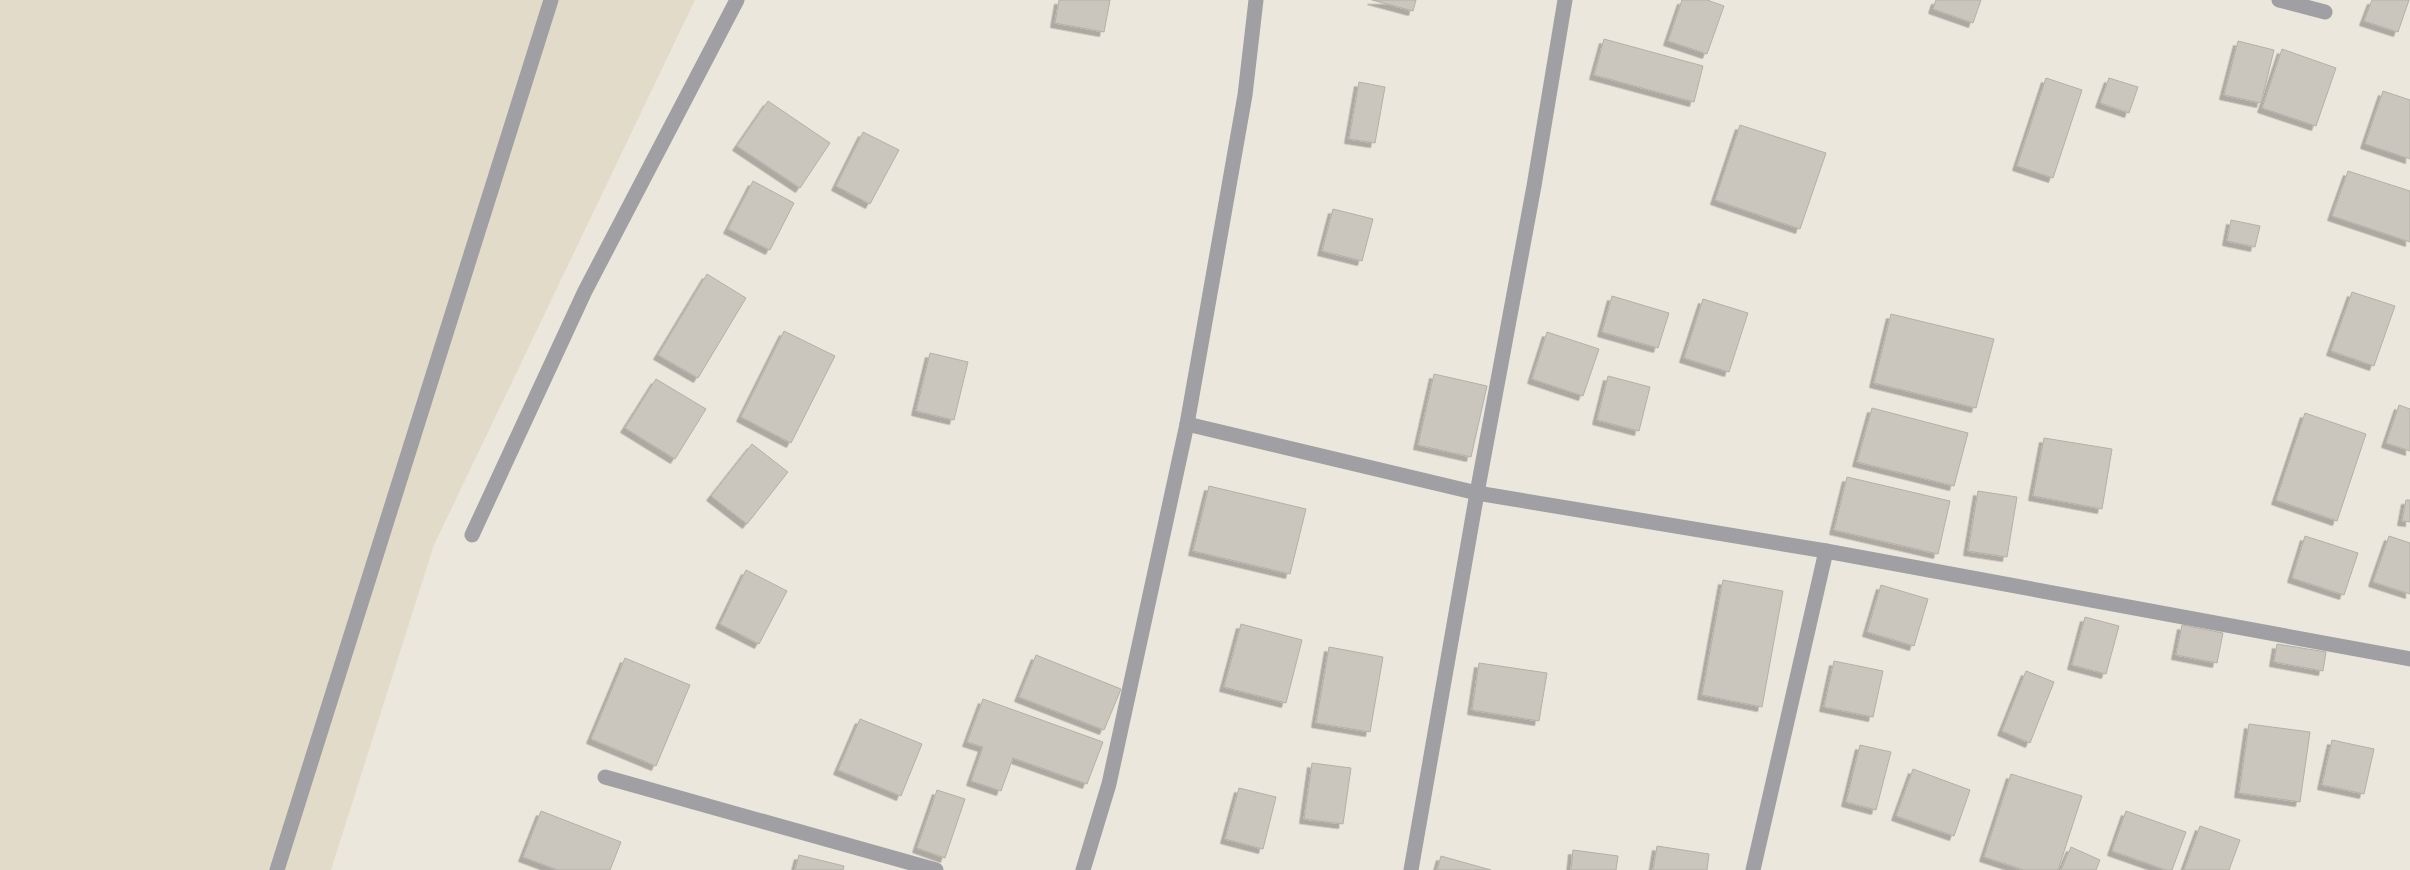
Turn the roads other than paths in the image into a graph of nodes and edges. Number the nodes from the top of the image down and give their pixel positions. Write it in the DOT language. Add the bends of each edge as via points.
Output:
graph roads {
  1 [pos="551,0"];
  2 [pos="737,0"];
  3 [pos="1256,0"];
  4 [pos="1564,0"];
  5 [pos="2279,0"];
  6 [pos="2325,12"];
  7 [pos="1187,424"];
  8 [pos="1477,493"];
  9 [pos="472,536"];
  10 [pos="1826,551"];
  11 [pos="2410,659"];
  12 [pos="604,777"];
  13 [pos="277,870"];
  14 [pos="936,870"];
  15 [pos="1084,870"];
  16 [pos="1411,870"];
  17 [pos="1753,870"];
  1 -- 13 [label="street"];
  2 -- 9 [label="street" via="585,291"];
  3 -- 7 [label="street" via="1245,95"];
  4 -- 8 [label="street" via="1534,186"];
  5 -- 6 [label="street"];
  7 -- 8 [label="street"];
  7 -- 15 [label="street" via="1109,784"];
  8 -- 10 [label="street"];
  8 -- 16 [label="street"];
  10 -- 11 [label="street"];
  10 -- 17 [label="street"];
  12 -- 14 [label="street"];
}
